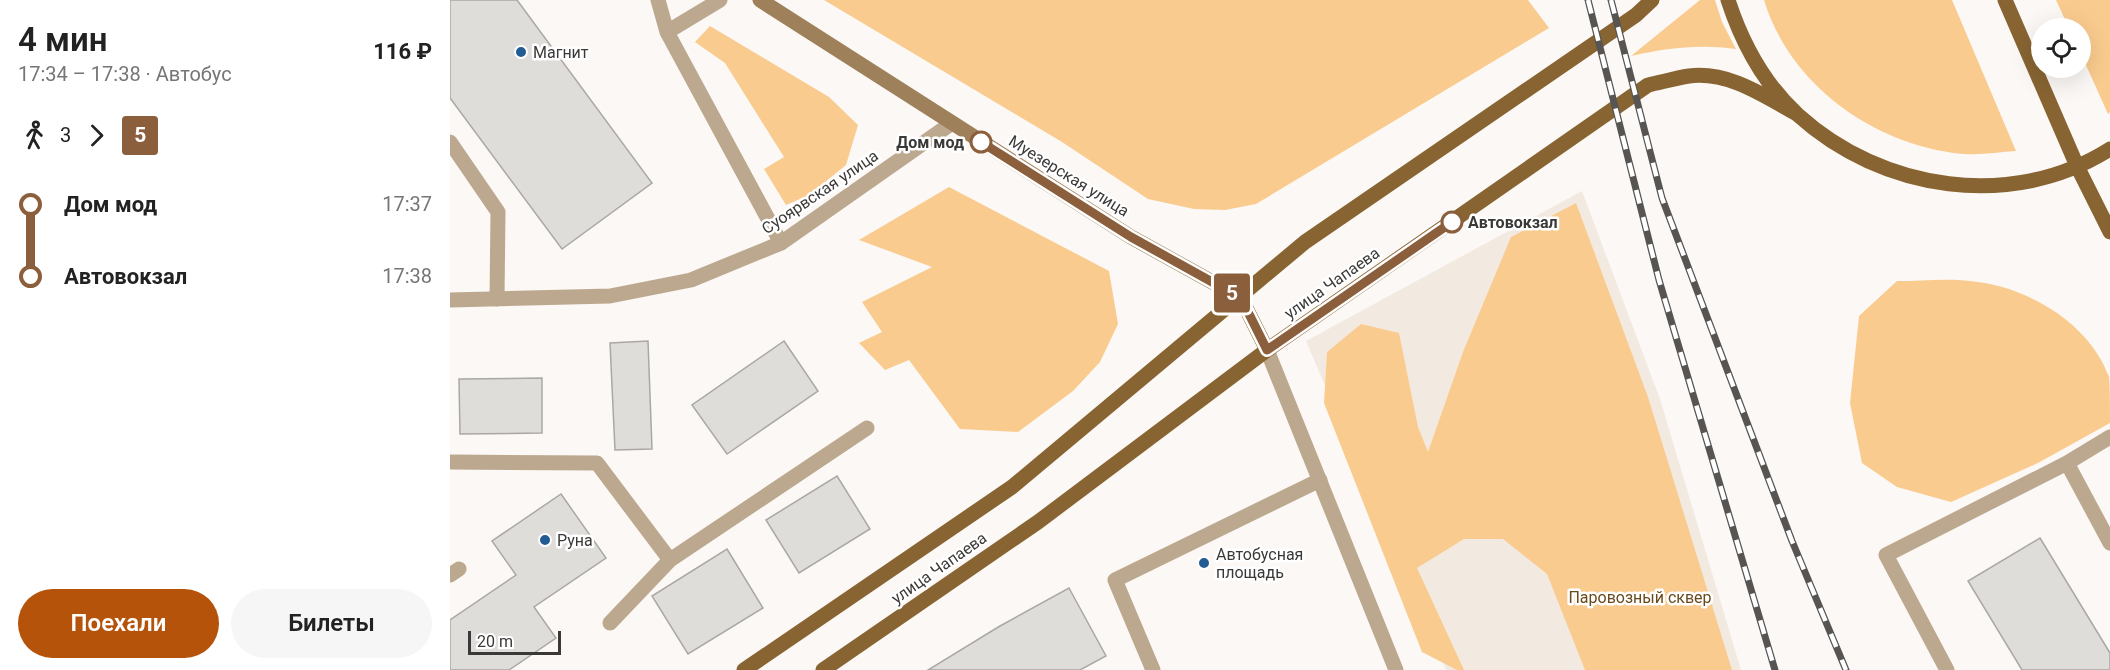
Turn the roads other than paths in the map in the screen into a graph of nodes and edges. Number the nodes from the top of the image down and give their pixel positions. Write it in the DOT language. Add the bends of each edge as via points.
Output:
graph roads {
  1 [pos="658,0"];
  2 [pos="720,0"];
  3 [pos="760,0"];
  4 [pos="1652,0"];
  5 [pos="1728,0"];
  6 [pos="2005,0"];
  7 [pos="667,32"];
  8 [pos="1797,114"];
  9 [pos="952,123"];
  10 [pos="450,142"];
  11 [pos="2110,149"];
  12 [pos="2077,166"];
  13 [pos="2110,232"];
  14 [pos="781,243"];
  15 [pos="1241,298"];
  16 [pos="497,299"];
  17 [pos="450,300"];
  18 [pos="1267,350"];
  19 [pos="867,428"];
  20 [pos="2110,437"];
  21 [pos="450,462"];
  22 [pos="2067,463"];
  23 [pos="1320,480"];
  24 [pos="2110,543"];
  25 [pos="670,560"];
  26 [pos="610,623"];
  27 [pos="1399,668"];
  28 [pos="744,670"];
  29 [pos="823,670"];
  30 [pos="1153,670"];
  31 [pos="1947,670"];
  1 -- 7 [label="street"];
  2 -- 7 [label="street"];
  3 -- 9 [label="main road, Муезерская улица"];
  4 -- 15 [label="main road, улица Чапаева" via="1636,15 1305,242"];
  5 -- 8 [label="main road" via="1753,59"];
  6 -- 12 [label="main road"];
  7 -- 14 [label="street"];
  8 -- 12 [label="main road" via="1830,142 1868,163 1940,183 1994,186 2036,179"];
  8 -- 18 [label="main road, улица Чапаева" via="1724,78 1690,76 1648,86"];
  9 -- 14 [label="street, Суоярвская улица"];
  9 -- 15 [label="main road, Муезерская улица" via="1131,237"];
  10 -- 16 [label="street" via="498,212"];
  11 -- 12 [label="main road"];
  12 -- 13 [label="main road"];
  14 -- 16 [label="street, Суоярвская улица" via="691,280 610,296"];
  15 -- 18 [label="main road"];
  15 -- 28 [label="main road, улица Чапаева" via="1012,486"];
  16 -- 17 [label="street, Суоярвская улица"];
  18 -- 23 [label="street"];
  18 -- 29 [label="main road, улица Чапаева" via="1038,522"];
  19 -- 25 [label="street"];
  20 -- 22 [label="street"];
  21 -- 25 [label="street" via="597,463"];
  22 -- 24 [label="street"];
  22 -- 31 [label="street" via="1886,555"];
  23 -- 27 [label="street"];
  23 -- 30 [label="street" via="1115,580"];
  25 -- 26 [label="street"];
}
